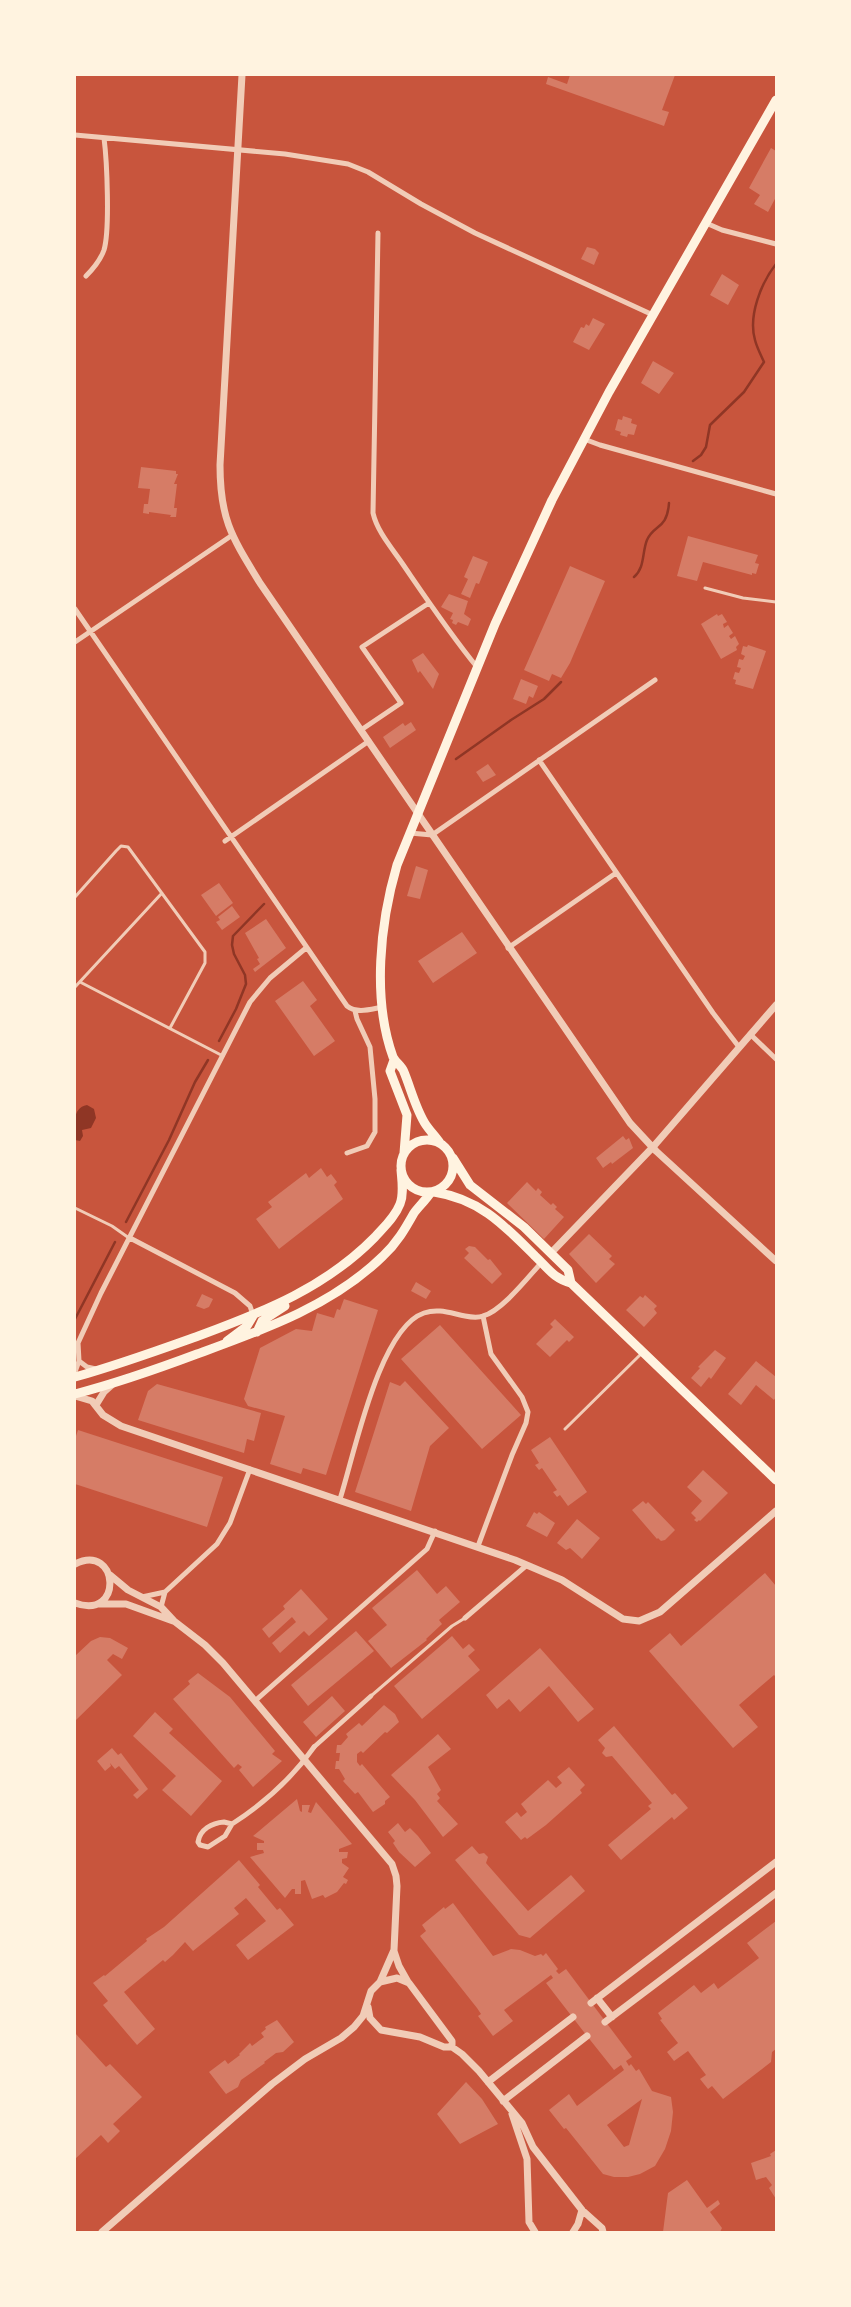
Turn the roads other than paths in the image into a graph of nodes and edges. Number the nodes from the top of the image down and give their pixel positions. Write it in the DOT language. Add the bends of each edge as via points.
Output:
graph roads {
  1 [pos="242,75"];
  2 [pos="776,100"];
  3 [pos="75,135"];
  4 [pos="104,138"];
  5 [pos="237,150"];
  6 [pos="706,223"];
  7 [pos="378,233"];
  8 [pos="776,244"];
  9 [pos="86,276"];
  10 [pos="653,315"];
  11 [pos="584,439"];
  12 [pos="776,494"];
  13 [pos="231,536"];
  14 [pos="705,588"];
  15 [pos="776,602"];
  16 [pos="429,603"];
  17 [pos="75,609"];
  18 [pos="91,632"];
  19 [pos="75,642"];
  20 [pos="478,667"];
  21 [pos="655,680"];
  22 [pos="362,730"];
  23 [pos="369,741"];
  24 [pos="539,760"];
  25 [pos="418,814"];
  26 [pos="410,833"];
  27 [pos="432,835"];
  28 [pos="230,836"];
  29 [pos="225,841"];
  30 [pos="616,873"];
  31 [pos="162,893"];
  32 [pos="75,897"];
  33 [pos="306,948"];
  34 [pos="508,948"];
  35 [pos="80,982"];
  36 [pos="75,988"];
  37 [pos="776,1004"];
  38 [pos="383,1007"];
  39 [pos="355,1011"];
  40 [pos="170,1028"];
  41 [pos="750,1034"];
  42 [pos="739,1047"];
  43 [pos="222,1056"];
  44 [pos="776,1059"];
  45 [pos="394,1060"];
  46 [pos="440,1143"];
  47 [pos="653,1147"];
  48 [pos="346,1153"];
  49 [pos="404,1154"];
  50 [pos="453,1158"];
  51 [pos="401,1170"];
  52 [pos="432,1192"];
  53 [pos="75,1208"];
  54 [pos="130,1238"];
  55 [pos="527,1248"];
  56 [pos="551,1253"];
  57 [pos="776,1261"];
  58 [pos="542,1262"];
  59 [pos="571,1283"];
  60 [pos="298,1295"];
  61 [pos="253,1316"];
  62 [pos="483,1316"];
  63 [pos="257,1332"];
  64 [pos="220,1346"];
  65 [pos="643,1352"];
  66 [pos="79,1360"];
  67 [pos="101,1370"];
  68 [pos="75,1372"];
  69 [pos="75,1377"];
  70 [pos="114,1383"];
  71 [pos="75,1395"];
  72 [pos="96,1405"];
  73 [pos="565,1429"];
  74 [pos="250,1469"];
  75 [pos="776,1480"];
  76 [pos="340,1499"];
  77 [pos="776,1511"];
  78 [pos="435,1531"];
  79 [pos="478,1546"];
  80 [pos="77,1562"];
  81 [pos="527,1564"];
  82 [pos="110,1575"];
  83 [pos="165,1592"];
  84 [pos="142,1597"];
  85 [pos="75,1604"];
  86 [pos="97,1604"];
  87 [pos="161,1607"];
  88 [pos="465,1618"];
  89 [pos="174,1621"];
  90 [pos="371,1696"];
  91 [pos="255,1701"];
  92 [pos="314,1747"];
  93 [pos="306,1761"];
  94 [pos="232,1824"];
  95 [pos="776,1862"];
  96 [pos="776,1893"];
  97 [pos="394,1950"];
  98 [pos="380,1982"];
  99 [pos="408,1983"];
  100 [pos="367,2004"];
  101 [pos="573,2017"];
  102 [pos="587,2036"];
  103 [pos="452,2047"];
  104 [pos="488,2082"];
  105 [pos="503,2101"];
  106 [pos="512,2113"];
  107 [pos="582,2210"];
  108 [pos="102,2232"];
  109 [pos="535,2232"];
  110 [pos="573,2232"];
  111 [pos="603,2232"];
  1 -- 5 [label="street"];
  2 -- 6 [label="main road"];
  3 -- 4 [label="street"];
  4 -- 5 [label="street"];
  4 -- 9 [label="street" via="105,248 101,259"];
  5 -- 10 [label="street" via="310,157 354,166 475,233"];
  5 -- 13 [label="street" via="220,465 222,505"];
  6 -- 8 [label="street"];
  6 -- 10 [label="main road"];
  7 -- 16 [label="street" via="372,506 380,530"];
  10 -- 11 [label="main road"];
  11 -- 12 [label="street"];
  11 -- 20 [label="main road" via="532,541"];
  13 -- 18 [label="street"];
  13 -- 22 [label="street"];
  14 -- 15 [label="lane" via="742,598"];
  16 -- 20 [label="street"];
  16 -- 22 [label="street" via="362,647 401,703"];
  17 -- 18 [label="street"];
  18 -- 19 [label="street"];
  18 -- 28 [label="street"];
  20 -- 25 [label="main road"];
  21 -- 24 [label="street"];
  22 -- 23 [label="street"];
  23 -- 25 [label="street"];
  23 -- 28 [label="street"];
  24 -- 27 [label="street"];
  24 -- 30 [label="street"];
  25 -- 26 [label="main road"];
  25 -- 27 [label="street"];
  26 -- 27 [label="street"];
  26 -- 38 [label="main road" via="397,865 385,914 380,968"];
  27 -- 34 [label="street"];
  28 -- 29 [label="street"];
  28 -- 33 [label="street"];
  30 -- 34 [label="street"];
  30 -- 42 [label="street"];
  31 -- 32 [label="lane" via="125,846 116,851"];
  31 -- 35 [label="lane"];
  31 -- 40 [label="lane" via="207,957"];
  33 -- 39 [label="street" via="347,1006"];
  33 -- 43 [label="street" via="256,993"];
  34 -- 47 [label="street" via="603,1086 630,1123"];
  35 -- 36 [label="lane"];
  35 -- 40 [label="lane"];
  37 -- 41 [label="street"];
  38 -- 39 [label="street"];
  38 -- 45 [label="main road"];
  39 -- 48 [label="street" via="370,1047 376,1116 374,1132 367,1146"];
  40 -- 43 [label="lane"];
  41 -- 42 [label="street"];
  41 -- 44 [label="street"];
  42 -- 47 [label="street"];
  43 -- 54 [label="street"];
  45 -- 46 [label="main road" via="402,1068 426,1125"];
  45 -- 49 [label="main road" via="390,1071 407,1115"];
  46 -- 49 [label="main road" via="423,1140 410,1146"];
  46 -- 50 [label="main road"];
  47 -- 56 [label="street"];
  47 -- 57 [label="street"];
  49 -- 51 [label="main road"];
  50 -- 52 [label="main road" via="453,1174 449,1181"];
  50 -- 56 [label="main road" via="470,1185 524,1227"];
  51 -- 52 [label="main road" via="410,1186"];
  51 -- 60 [label="main road" via="402,1198 388,1223 347,1263"];
  52 -- 55 [label="main road" via="473,1202 504,1225"];
  52 -- 63 [label="main road" via="415,1212 400,1238 371,1266 319,1302"];
  53 -- 54 [label="lane"];
  54 -- 61 [label="street" via="235,1292 250,1306"];
  54 -- 66 [label="street" via="78,1343"];
  55 -- 56 [label="main road"];
  55 -- 58 [label="main road"];
  56 -- 59 [label="main road" via="568,1270"];
  58 -- 59 [label="main road" via="559,1280"];
  58 -- 62 [label="street" via="502,1303"];
  59 -- 65 [label="main road"];
  60 -- 61 [label="main road"];
  60 -- 63 [label="main road" via="262,1321"];
  61 -- 64 [label="main road" via="247,1326"];
  61 -- 67 [label="main road"];
  62 -- 76 [label="street" via="431,1311 422,1313 403,1327 385,1357 374,1386"];
  62 -- 79 [label="street" via="491,1354 522,1397 528,1408 528,1419"];
  63 -- 64 [label="main road"];
  64 -- 70 [label="main road"];
  65 -- 73 [label="lane"];
  65 -- 75 [label="main road"];
  66 -- 67 [label="street" via="87,1367"];
  66 -- 68 [label="street"];
  67 -- 69 [label="main road"];
  70 -- 71 [label="main road"];
  70 -- 72 [label="street"];
  71 -- 72 [label="street"];
  72 -- 74 [label="street" via="102,1415 122,1426"];
  74 -- 76 [label="street"];
  74 -- 83 [label="street" via="225,1533"];
  76 -- 78 [label="street"];
  77 -- 81 [label="street" via="665,1608 639,1621 622,1620 562,1580"];
  78 -- 79 [label="street"];
  78 -- 91 [label="street" via="427,1549"];
  79 -- 81 [label="street"];
  80 -- 82 [label="street" via="96,1561"];
  81 -- 88 [label="street"];
  82 -- 84 [label="street"];
  82 -- 86 [label="street" via="109,1592"];
  83 -- 84 [label="street"];
  83 -- 87 [label="street"];
  84 -- 87 [label="street"];
  85 -- 86 [label="street"];
  86 -- 89 [label="street" via="126,1604"];
  87 -- 89 [label="street"];
  88 -- 90 [label="lane"];
  89 -- 91 [label="street" via="216,1656"];
  90 -- 92 [label="street"];
  91 -- 93 [label="street"];
  92 -- 93 [label="street"];
  93 -- 94 [label="street"];
  93 -- 97 [label="street" via="395,1870"];
  94 -- 94 [label="street" via="212,1824 201,1832 198,1842 208,1847 219,1842"];
  95 -- 96 [label="street" via="594,2001 609,2020"];
  97 -- 98 [label="street"];
  97 -- 99 [label="street"];
  98 -- 99 [label="street" via="397,1978"];
  98 -- 100 [label="street"];
  99 -- 103 [label="street" via="452,2040"];
  100 -- 103 [label="street" via="370,2018 381,2030"];
  100 -- 108 [label="street" via="360,2021 346,2034 304,2059 272,2084"];
  101 -- 104 [label="street"];
  102 -- 105 [label="street"];
  103 -- 104 [label="street"];
  104 -- 105 [label="street"];
  105 -- 106 [label="street"];
  106 -- 107 [label="street" via="522,2123 533,2147"];
  106 -- 109 [label="street" via="527,2159 529,2222"];
  107 -- 110 [label="street"];
  107 -- 111 [label="street"];
}
